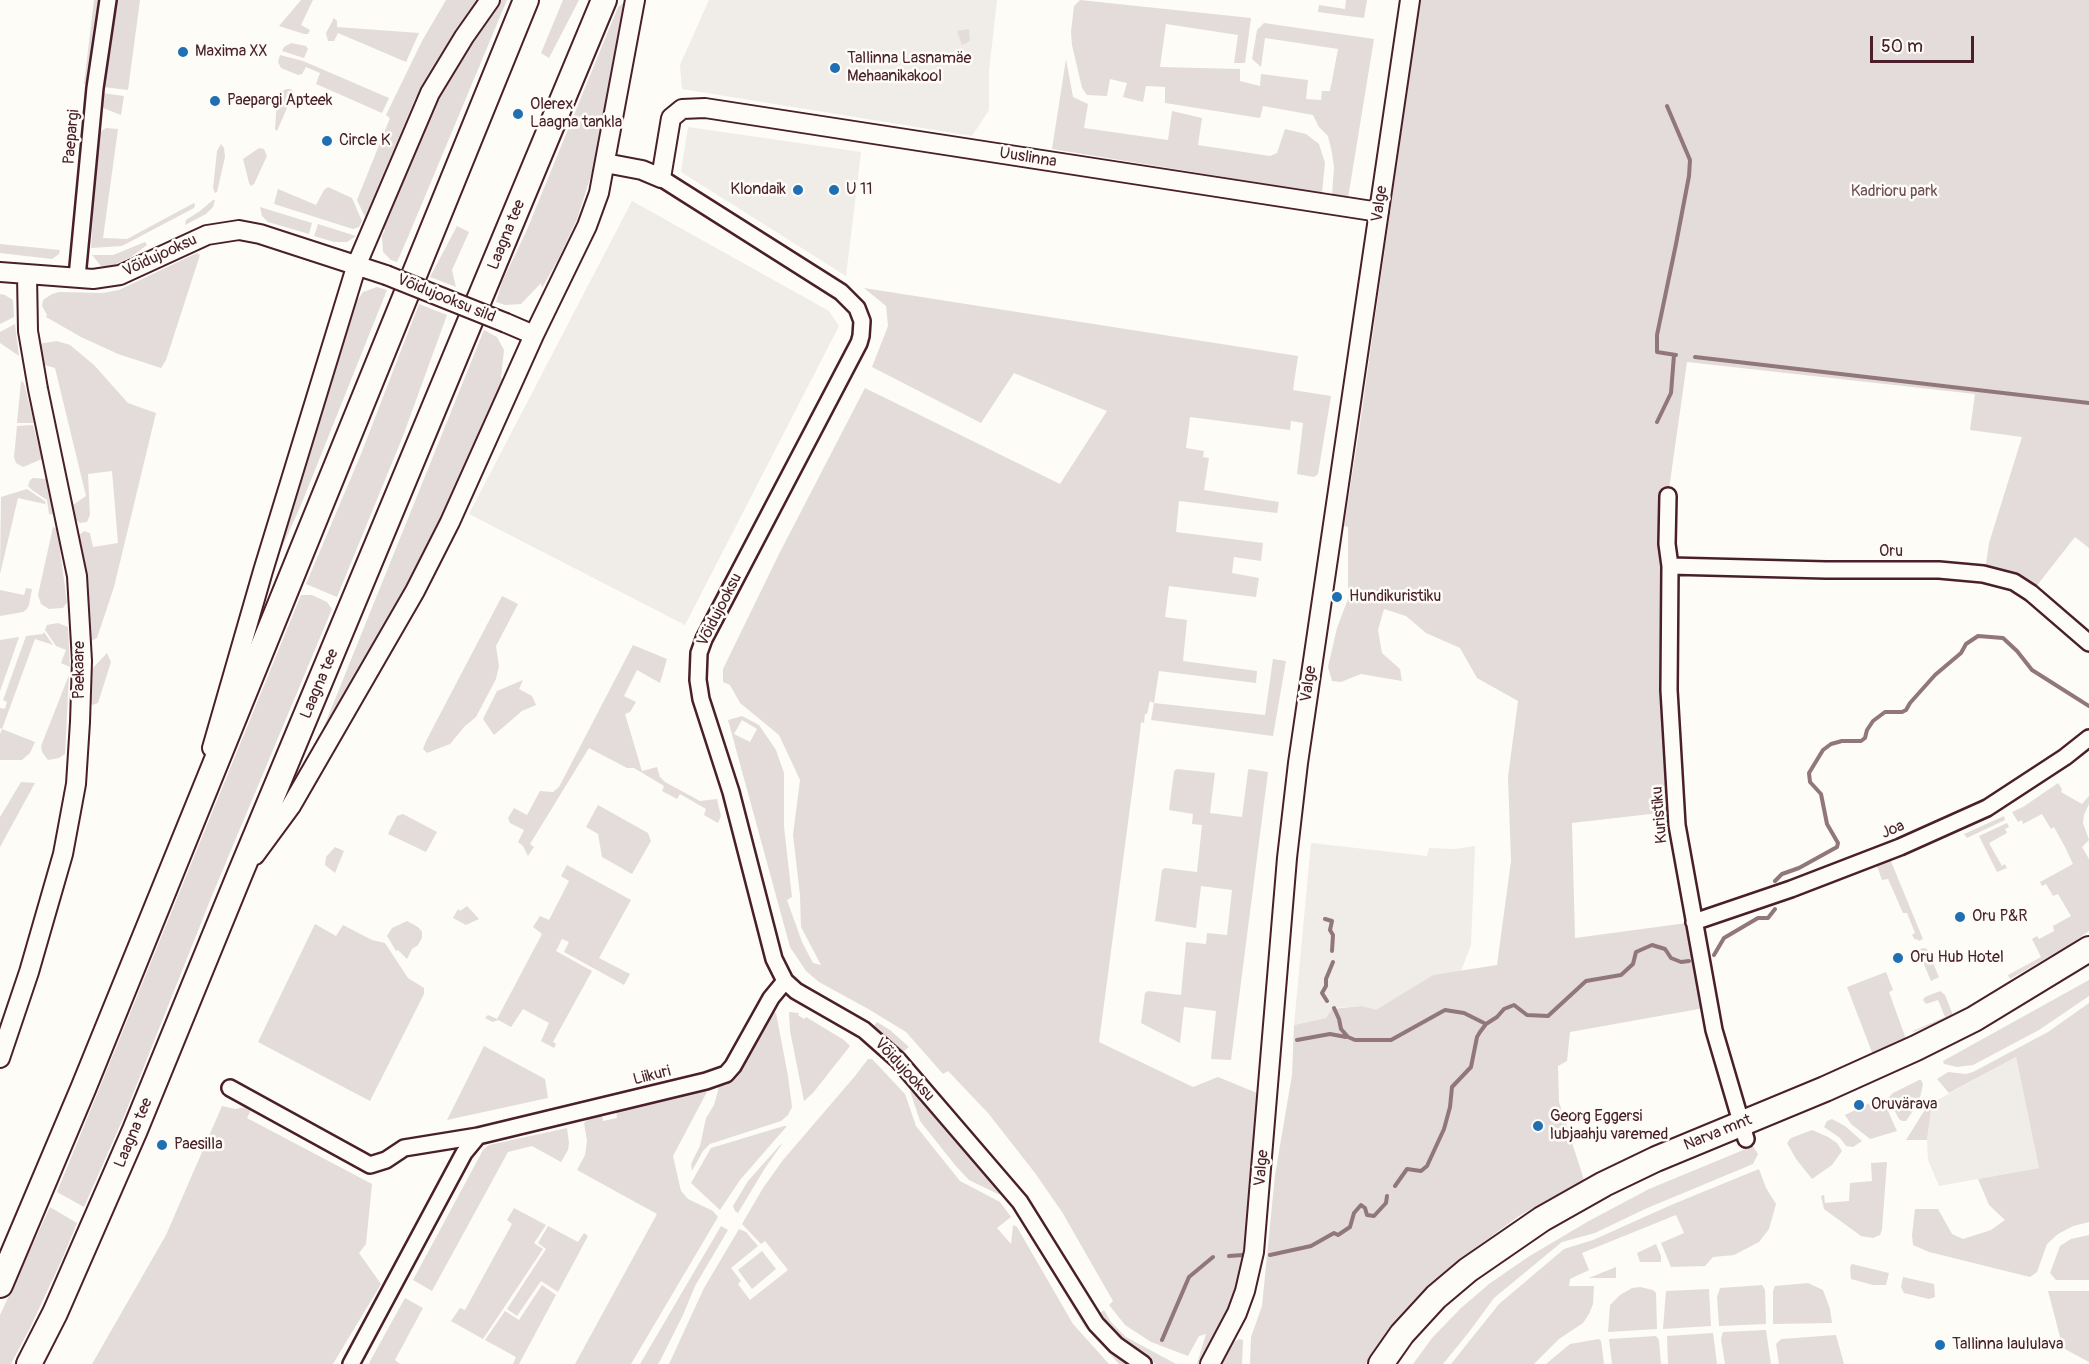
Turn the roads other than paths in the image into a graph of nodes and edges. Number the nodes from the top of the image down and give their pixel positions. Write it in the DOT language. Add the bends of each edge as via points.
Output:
graph roads {
  1 [pos="108,0"];
  2 [pos="490,0"];
  3 [pos="526,0"];
  4 [pos="604,0"];
  5 [pos="635,0"];
  6 [pos="1410,0"];
  7 [pos="605,163"];
  8 [pos="661,178"];
  9 [pos="1379,212"];
  10 [pos="357,264"];
  11 [pos="0,272"];
  12 [pos="27,275"];
  13 [pos="386,275"];
  14 [pos="77,277"];
  15 [pos="534,335"];
  16 [pos="1668,496"];
  17 [pos="1670,566"];
  18 [pos="2089,643"];
  19 [pos="2089,738"];
  20 [pos="186,836"];
  21 [pos="239,876"];
  22 [pos="1694,922"];
  23 [pos="2089,949"];
  24 [pos="2089,968"];
  25 [pos="784,981"];
  26 [pos="0,1058"];
  27 [pos="230,1088"];
  28 [pos="1744,1131"];
  29 [pos="478,1136"];
  30 [pos="0,1285"];
  31 [pos="28,1364"];
  32 [pos="351,1364"];
  33 [pos="1143,1364"];
  34 [pos="1210,1364"];
  35 [pos="1381,1364"];
  36 [pos="1400,1364"];
  1 -- 14 [label="street, Paepargi" via="95,88"];
  2 -- 10 [label="street" via="430,93"];
  3 -- 20 [label="main road"];
  4 -- 21 [label="main road, Laagna tee"];
  5 -- 7 [label="street"];
  6 -- 9 [label="street, Valge"];
  7 -- 8 [label="street, Võidujooksu"];
  7 -- 15 [label="street" via="587,226"];
  8 -- 9 [label="street, Uuslinna" via="671,118 688,107"];
  8 -- 25 [label="street, Võidujooksu" via="841,292 857,308 862,321 859,343 699,653 701,699 731,792 774,959"];
  9 -- 34 [label="street, Valge" via="1298,763 1254,1252 1237,1313"];
  10 -- 13 [label="street, Võidujooksu"];
  10 -- 14 [label="street, Võidujooksu" via="239,230 207,235 120,275"];
  10 -- 20 [label="street" via="262,570"];
  11 -- 12 [label="street, Võidujooksu"];
  12 -- 14 [label="street, Võidujooksu"];
  12 -- 26 [label="street, Paekaare" via="28,331 77,576 82,661 80,722 76,784 63,854"];
  13 -- 15 [label="street, Võidujooksu sild, bridge"];
  15 -- 21 [label="street" via="415,591 291,806"];
  16 -- 17 [label="street, Kuristiku"];
  17 -- 18 [label="street, Oru" via="1983,574 2014,582 2031,593"];
  17 -- 22 [label="street, Kuristiku" via="1669,690 1677,825"];
  19 -- 22 [label="street, Joa" via="1987,808 1900,847"];
  20 -- 30 [label="main road"];
  21 -- 31 [label="main road, Laagna tee" via="131,1141 55,1313"];
  22 -- 28 [label="street, Kuristiku" via="1714,1030"];
  23 -- 28 [label="main road, Narva mnt" via="1974,1019"];
  24 -- 28 [label="main road, Narva mnt" via="1981,1032 1905,1070 1854,1094"];
  25 -- 29 [label="street, Liikuri" via="726,1074"];
  25 -- 33 [label="street, Võidujooksu" via="864,1030 898,1060 1020,1202 1096,1324 1116,1345"];
  27 -- 29 [label="street, Liikuri" via="370,1164 386,1160 404,1148"];
  28 -- 35 [label="main road, Narva mnt" via="1656,1159 1604,1184 1508,1241 1436,1297"];
  28 -- 36 [label="main road, Narva mnt" via="1616,1195 1520,1251 1454,1302"];
  29 -- 32 [label="street" via="464,1153"];
}
